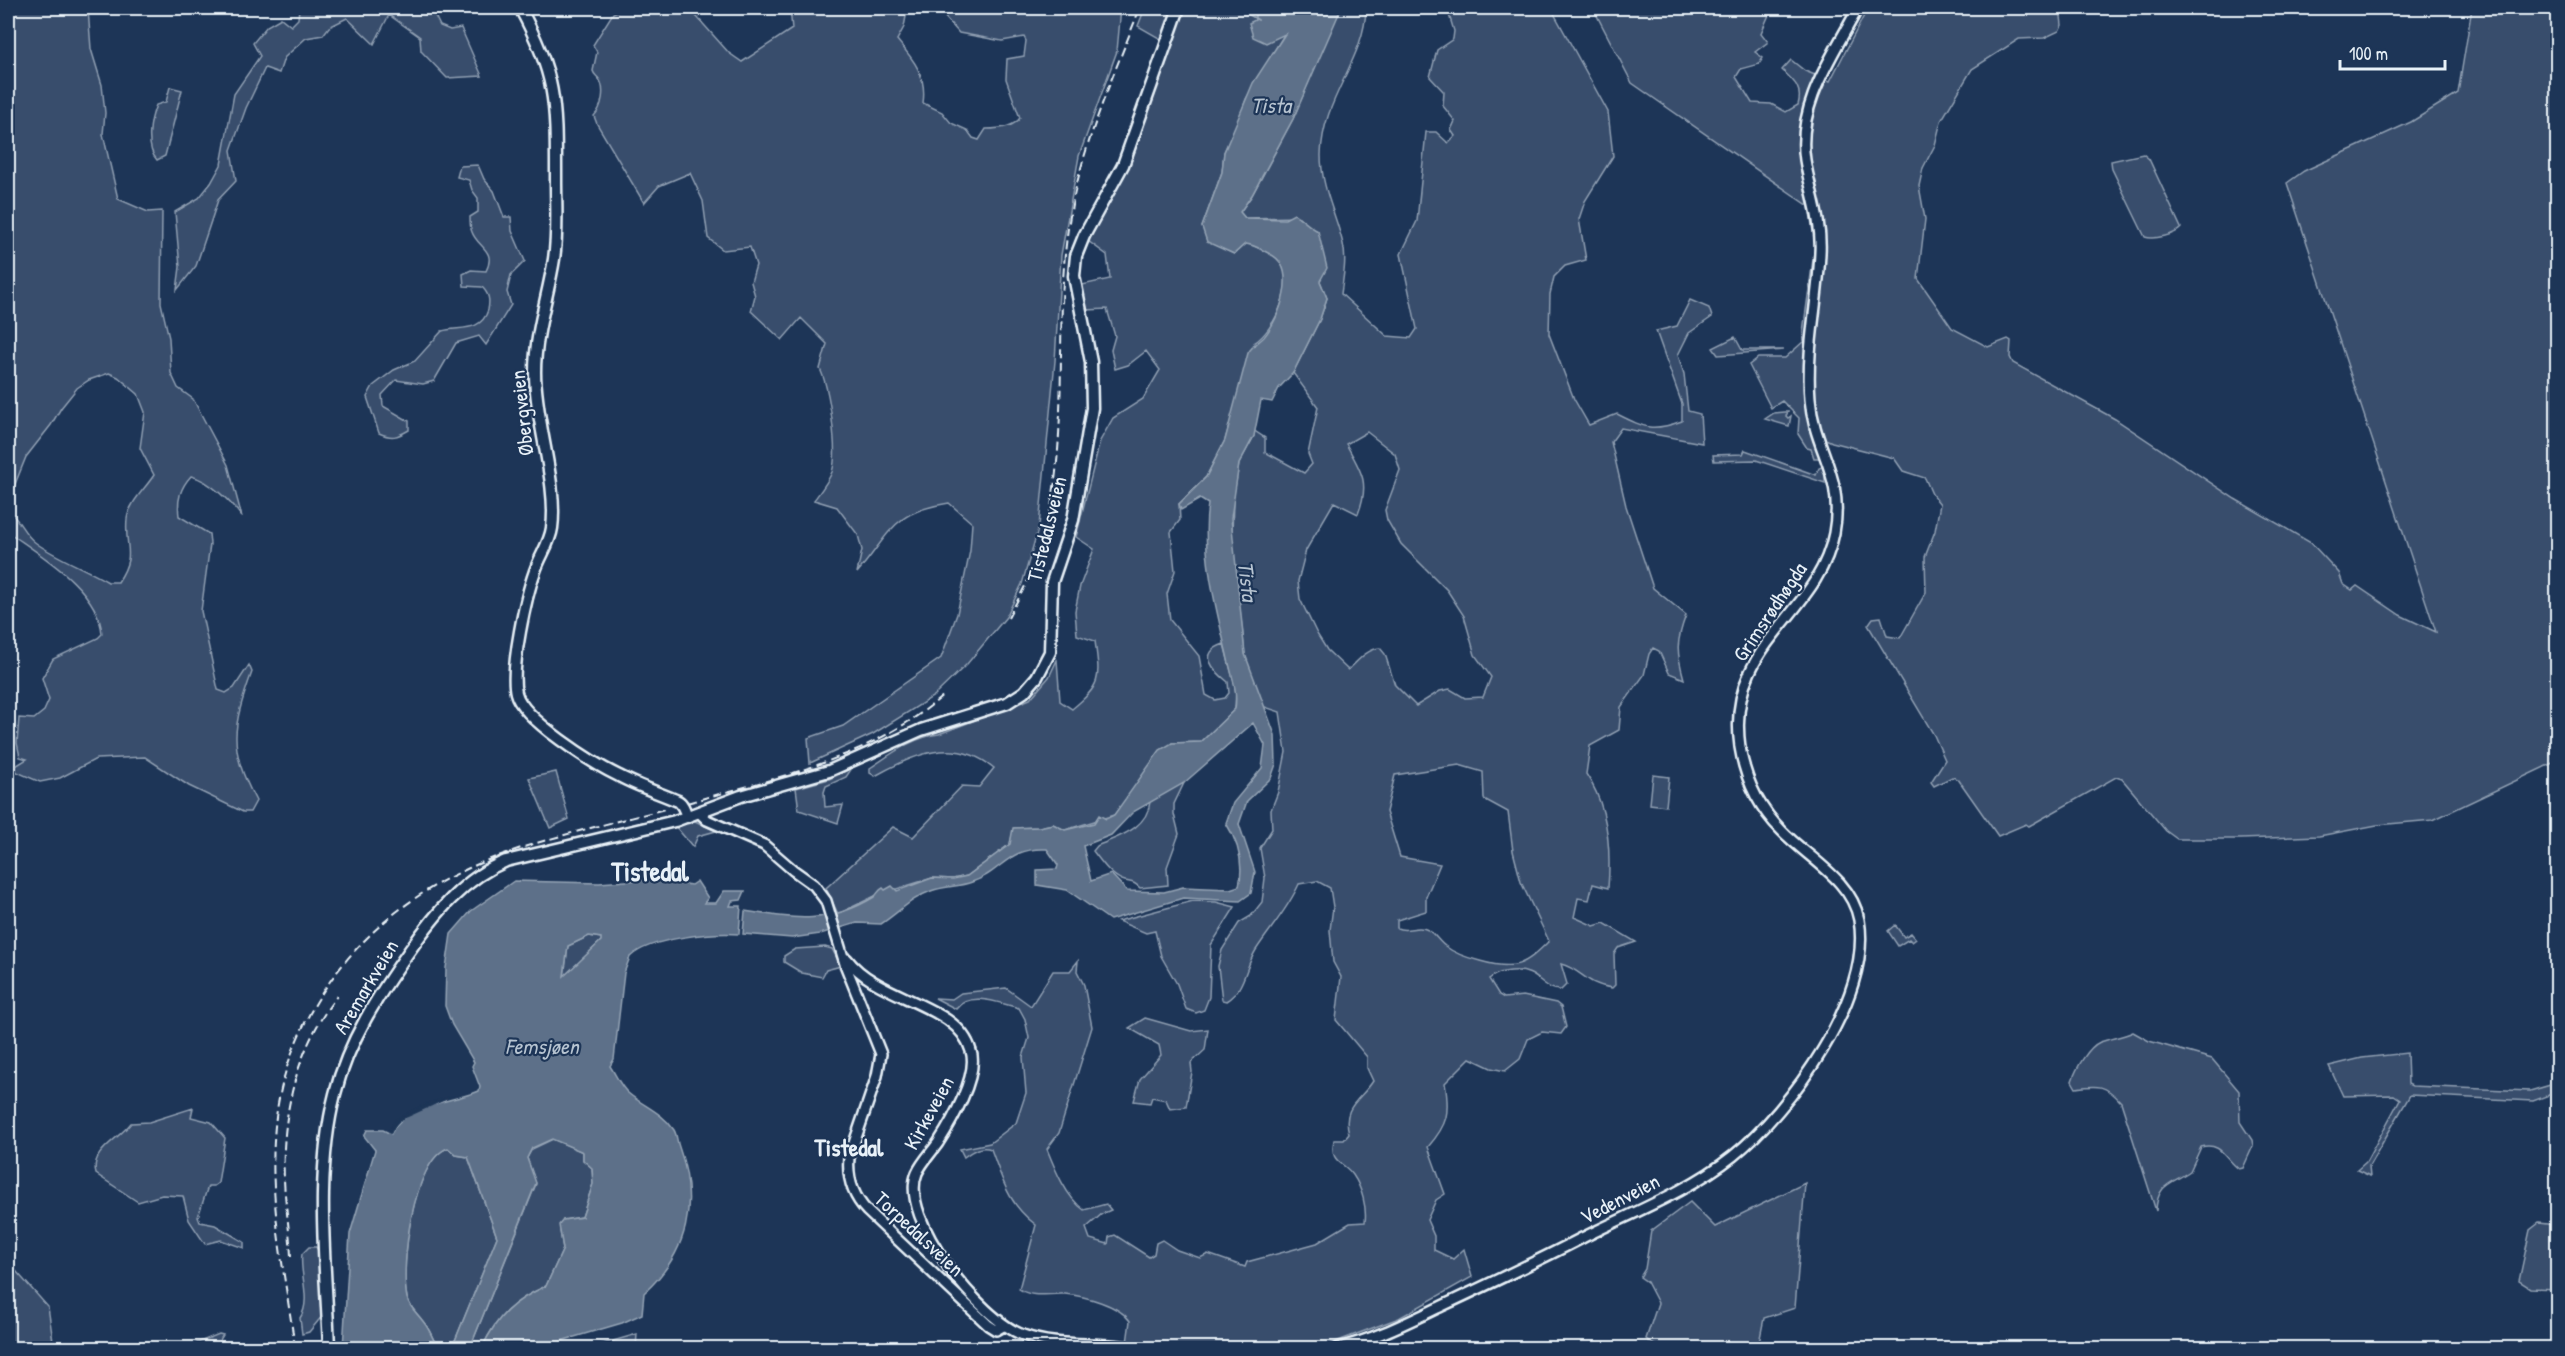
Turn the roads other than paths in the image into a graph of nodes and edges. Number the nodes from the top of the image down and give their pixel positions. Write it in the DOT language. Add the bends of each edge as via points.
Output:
graph roads {
  1 [pos="520,8"];
  2 [pos="1179,8"];
  3 [pos="1858,8"];
  4 [pos="715,806"];
  5 [pos="699,812"];
  6 [pos="682,818"];
  7 [pos="720,824"];
  8 [pos="844,955"];
  9 [pos="1849,997"];
  10 [pos="1003,1326"];
  11 [pos="329,1348"];
  12 [pos="1135,1348"];
  13 [pos="1338,1348"];
  1 -- 6 [label="main road, Øbergveien" via="553,86 557,153 556,244 535,370 536,401 553,507 552,526 531,583 515,686 525,709 617,776 672,801"];
  2 -- 4 [label="main road, Tistedalsveien" via="1120,172 1076,256 1074,276 1090,362 1092,408 1073,520 1052,582 1052,643 1043,669 1032,684 1007,703 921,730 829,771"];
  3 -- 9 [label="main road, Grimsrødhøgda" via="1810,103 1804,137 1805,162 1821,239 1812,315 1810,399 1817,432 1835,479 1834,535 1818,576 1752,663 1744,687 1739,733 1744,769 1761,807 1842,886 1856,908 1860,942"];
  4 -- 5 [label="main road, Tistedalsveien"];
  4 -- 7 [label="main road"];
  5 -- 6 [label="main road, Aremarkveien"];
  5 -- 7 [label="main road, Torpedalsveien"];
  6 -- 11 [label="main road, Aremarkveien" via="529,854 488,869 433,919 392,976 351,1049 331,1112 324,1203"];
  7 -- 8 [label="main road, Torpedalsveien" via="764,845 818,889"];
  8 -- 10 [label="main road, Torpedalsveien" via="880,1054 877,1076 849,1158 848,1171 855,1196 988,1325 996,1330"];
  8 -- 10 [label="main road, Kirkeveien" via="870,982 944,1016 968,1042 973,1062 969,1077 949,1124 919,1170 914,1198 922,1224 953,1272"];
  9 -- 13 [label="main road, Vedenveien" via="1834,1033 1812,1065 1764,1126 1724,1162 1494,1283 1372,1338"];
  10 -- 12 [label="main road, Torpedalsveien" via="1040,1340"];
}
